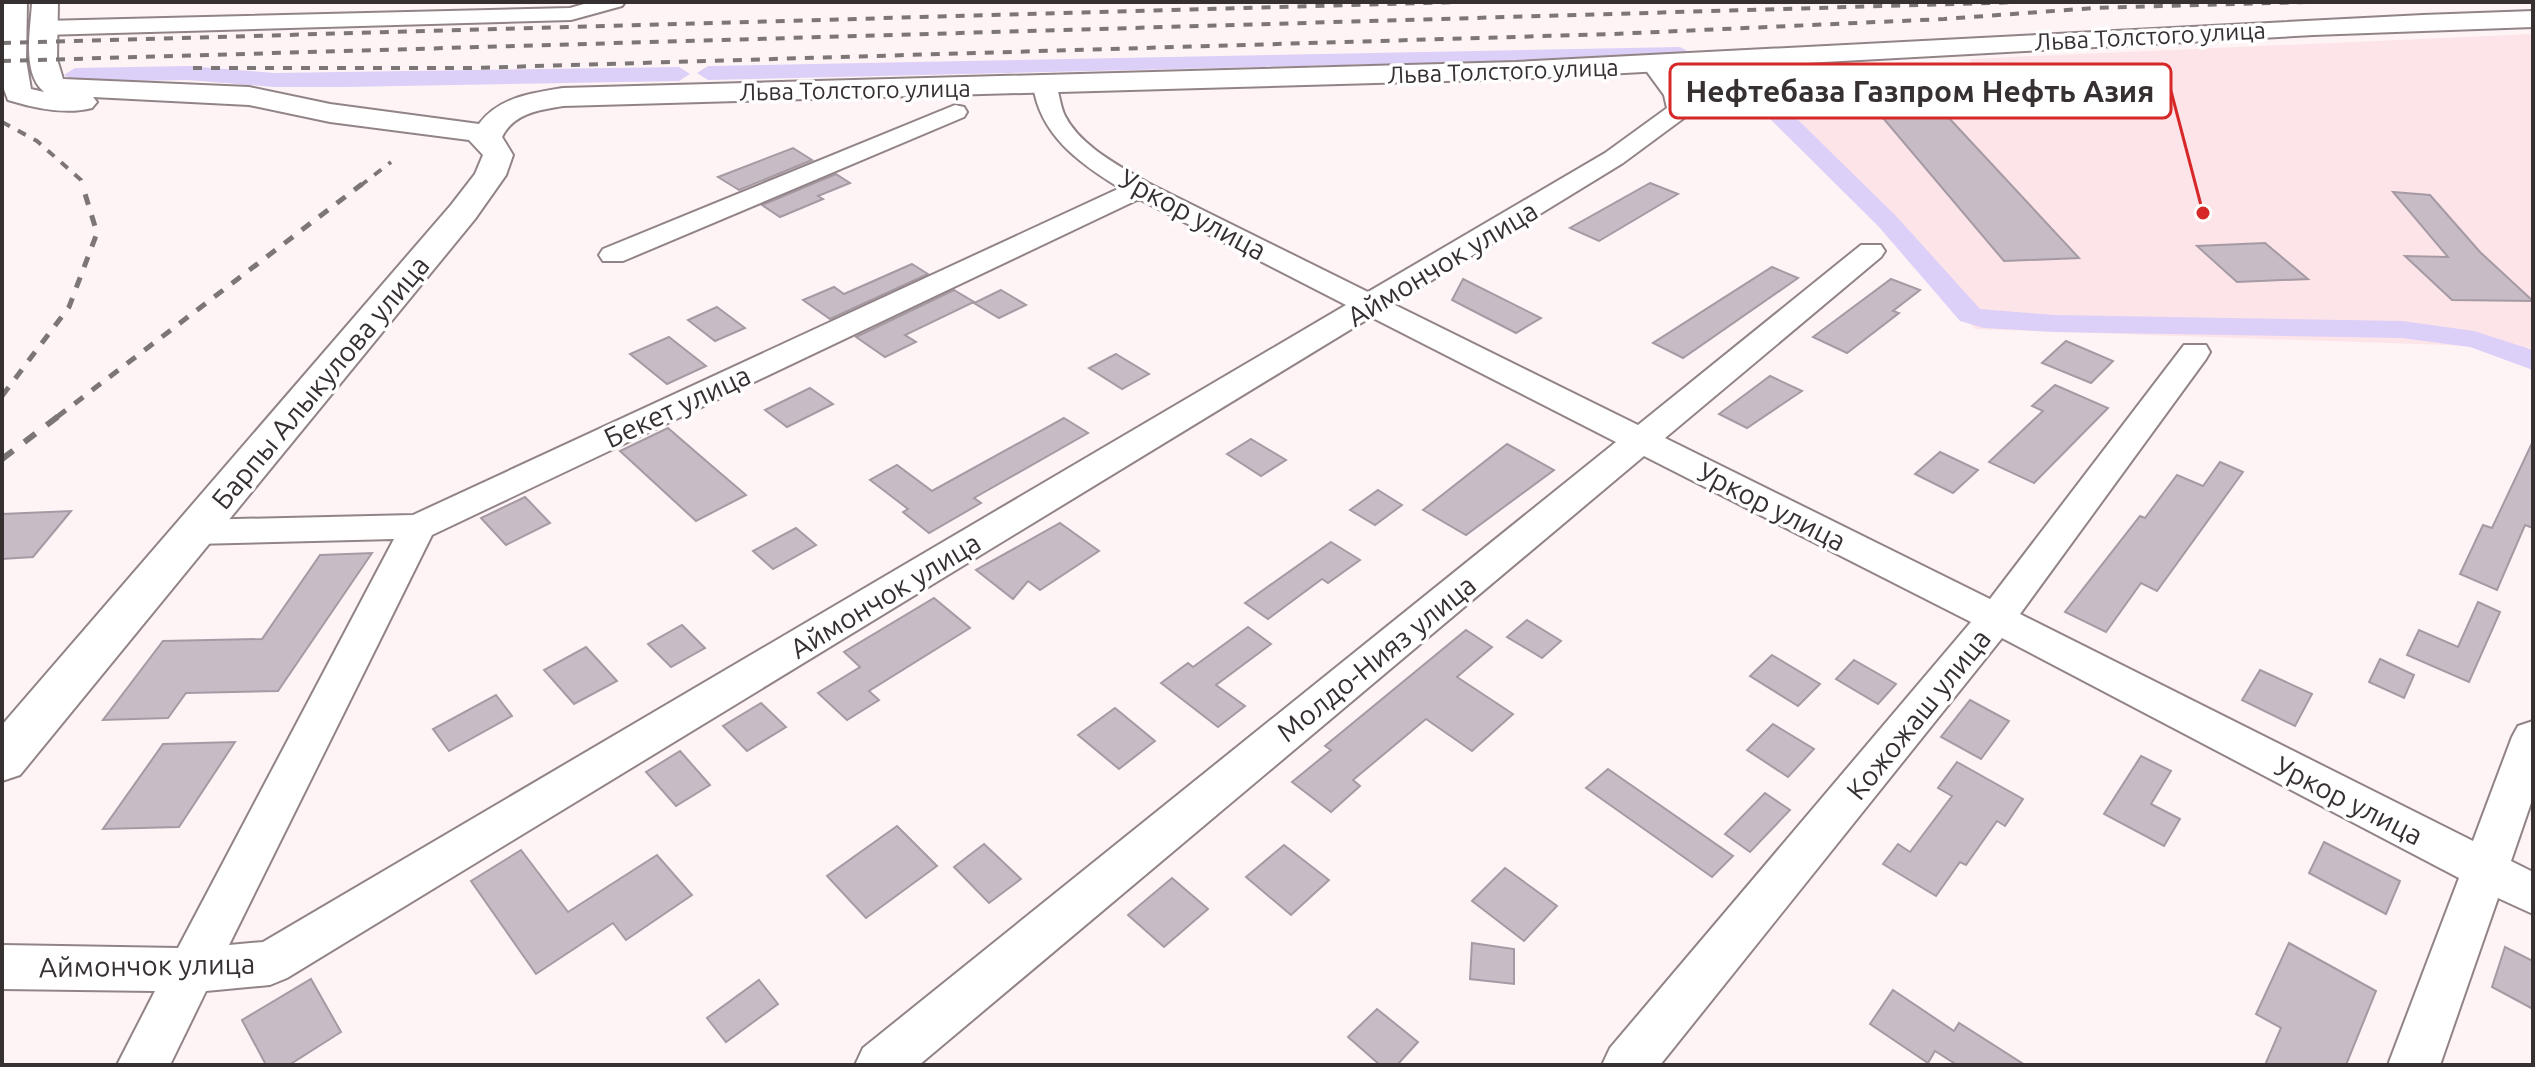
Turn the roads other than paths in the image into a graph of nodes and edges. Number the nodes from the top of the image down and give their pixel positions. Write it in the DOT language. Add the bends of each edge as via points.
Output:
graph roads {
  1 [pos="14,2"];
  2 [pos="615,2"];
  3 [pos="44,15"];
  4 [pos="2533,19"];
  5 [pos="1653,65"];
  6 [pos="1045,85"];
  7 [pos="563,97"];
  8 [pos="950,100"];
  9 [pos="307,108"];
  10 [pos="487,137"];
  11 [pos="1139,189"];
  12 [pos="1871,251"];
  13 [pos="613,255"];
  14 [pos="1370,306"];
  15 [pos="2195,352"];
  16 [pos="1641,440"];
  17 [pos="418,527"];
  18 [pos="194,532"];
  19 [pos="1996,618"];
  20 [pos="2533,737"];
  21 [pos="2,761"];
  22 [pos="2484,870"];
  23 [pos="2533,894"];
  24 [pos="2,967"];
  25 [pos="195,970"];
  26 [pos="143,1065"];
  27 [pos="881,1065"];
  28 [pos="1628,1065"];
  29 [pos="2414,1065"];
  1 -- 9 [label="main road" via="13,77 18,94 26,98 264,111"];
  2 -- 3 [label="street" via="571,14"];
  3 -- 9 [label="main road" via="47,76 56,87 224,93"];
  4 -- 5 [label="main road, Льва Толстого улица"];
  5 -- 6 [label="main road, Льва Толстого улица"];
  5 -- 14 [label="street, Аймончок улица" via="1680,102 1680,110 1555,196 1485,232"];
  6 -- 8 [label="main road, Льва Толстого улица"];
  6 -- 11 [label="street, Уркор улица" via="1050,109 1075,144"];
  7 -- 8 [label="main road, Льва Толстого улица"];
  7 -- 9 [label="main road"];
  7 -- 10 [label="main road, Льва Толстого улица" via="503,113"];
  8 -- 13 [label="street" via="883,140"];
  9 -- 10 [label="main road" via="438,125"];
  10 -- 18 [label="main road, Барпы Алыкулова улица" via="498,155 480,189"];
  11 -- 14 [label="street, Уркор улица"];
  11 -- 17 [label="street, Бекет улица"];
  12 -- 16 [label="street, Молдо-Нияз улица"];
  14 -- 16 [label="street, Уркор улица"];
  14 -- 25 [label="street, Аймончок улица" via="270,963"];
  15 -- 19 [label="street, Кожожаш улица"];
  16 -- 19 [label="street, Уркор улица"];
  16 -- 27 [label="street, Молдо-Нияз улица"];
  17 -- 18 [label="street, Бекет улица"];
  17 -- 25 [label="street"];
  18 -- 21 [label="main road, Барпы Алыкулова улица"];
  19 -- 22 [label="street, Уркор улица"];
  19 -- 28 [label="street, Кожожаш улица"];
  20 -- 22 [label="street"];
  22 -- 23 [label="street, Уркор улица"];
  22 -- 29 [label="street"];
  24 -- 25 [label="street, Аймончок улица"];
  25 -- 26 [label="street"];
}
